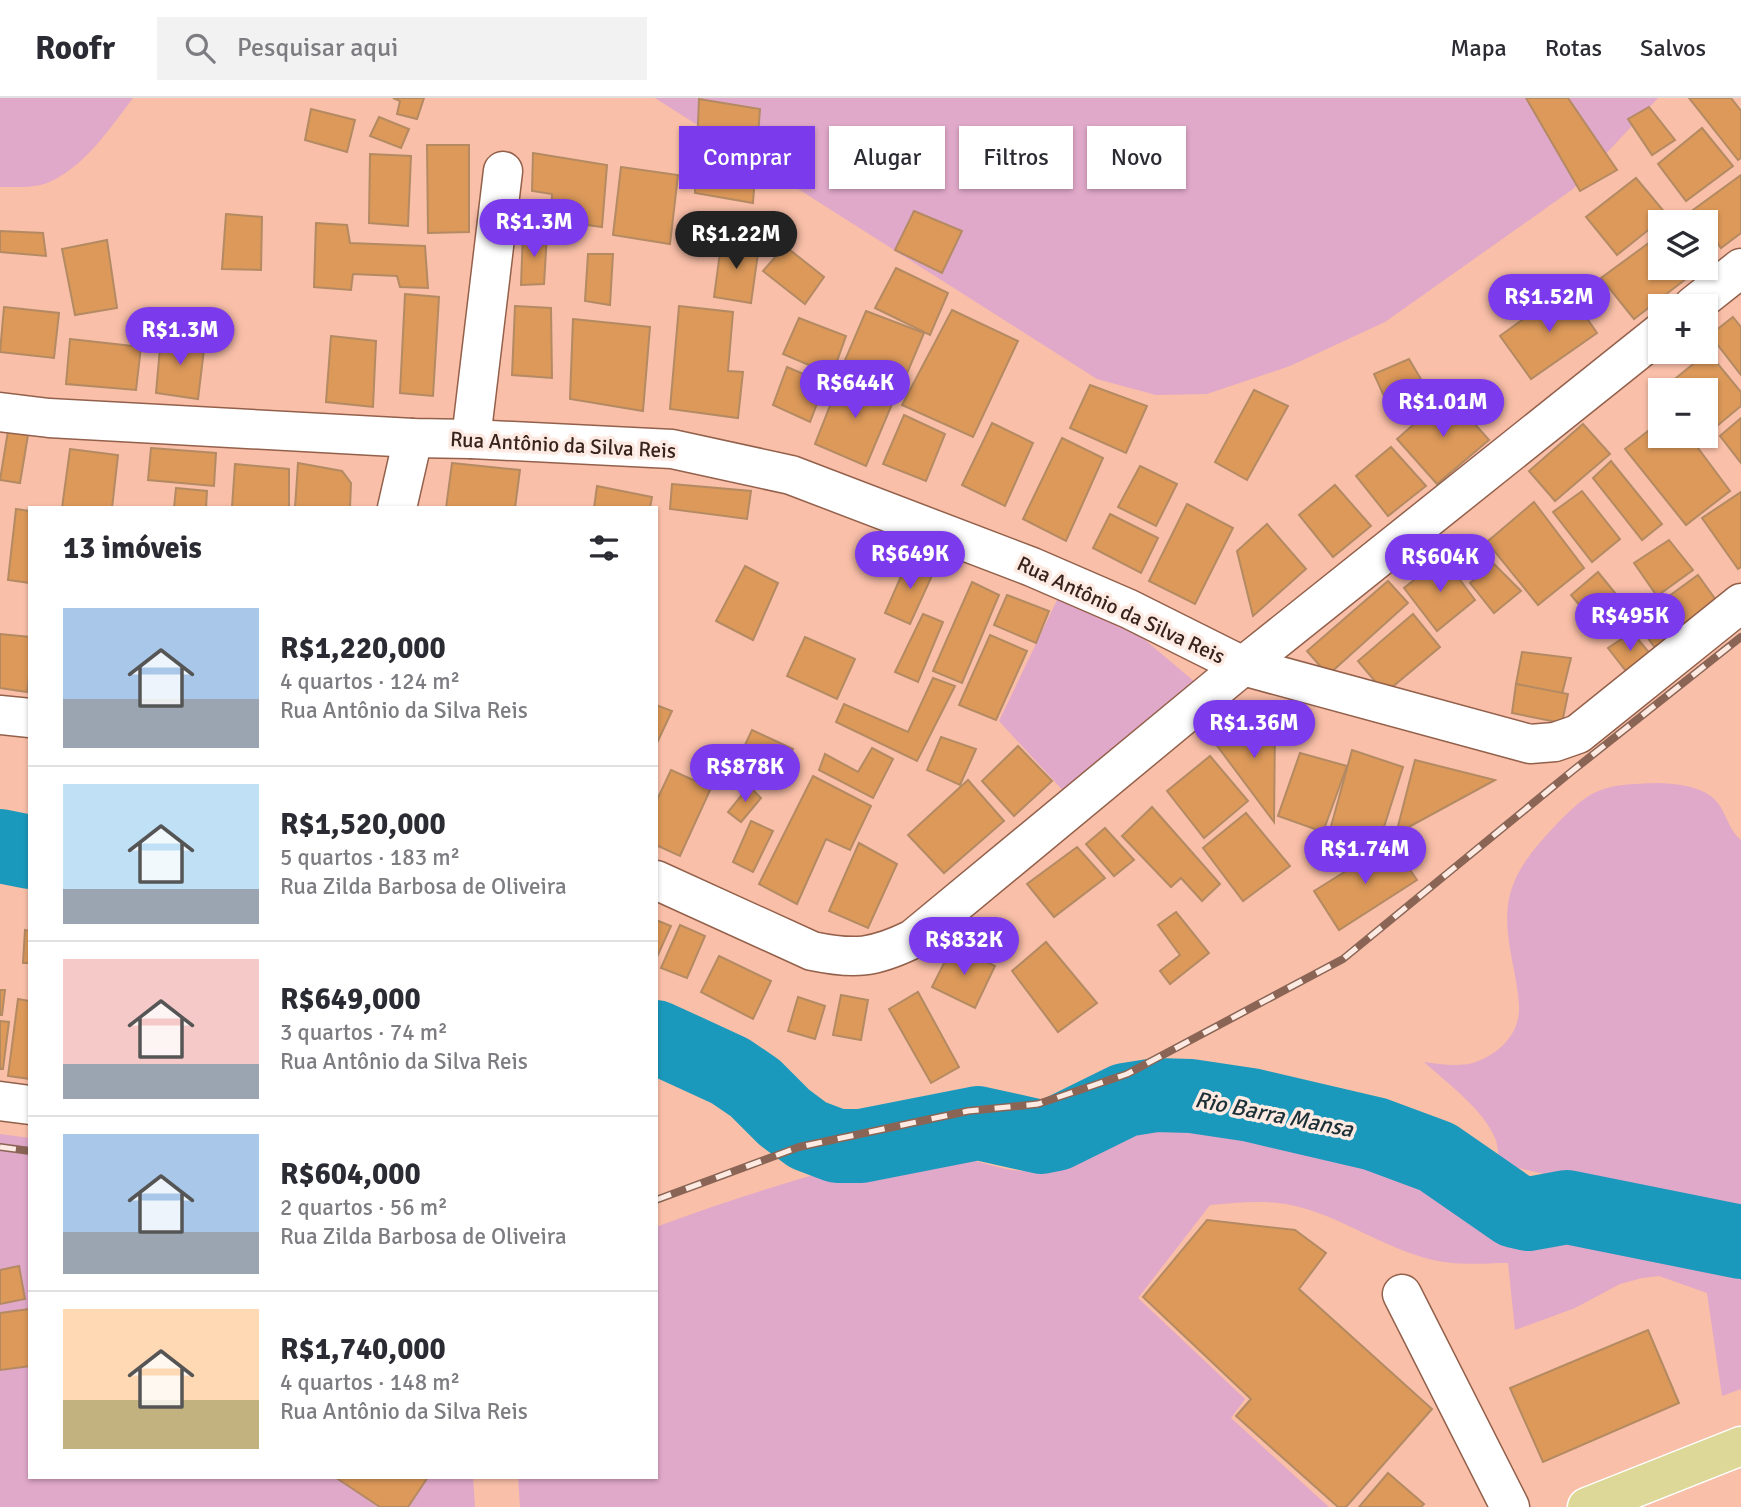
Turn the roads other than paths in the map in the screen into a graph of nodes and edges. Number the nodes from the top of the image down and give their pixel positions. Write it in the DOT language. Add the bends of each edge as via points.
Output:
graph roads {
  1 [pos="503,171"];
  2 [pos="1741,268"];
  3 [pos="1708,294"];
  4 [pos="1648,342"];
  5 [pos="0,412"];
  6 [pos="413,438"];
  7 [pos="471,439"];
  8 [pos="397,506"];
  9 [pos="1741,603"];
  10 [pos="1242,666"];
  11 [pos="0,715"];
  12 [pos="28,718"];
  13 [pos="658,881"];
  14 [pos="0,1101"];
  15 [pos="28,1105"];
  16 [pos="1402,1294"];
  17 [pos="1741,1446"];
  18 [pos="1510,1507"];
  19 [pos="1587,1507"];
  1 -- 7 [label="street"];
  2 -- 3 [label="street"];
  4 -- 10 [label="street"];
  5 -- 6 [label="street, Rua Antônio da Silva Reis"];
  6 -- 7 [label="street, Rua Antônio da Silva Reis"];
  6 -- 8 [label="street"];
  7 -- 10 [label="street, Rua Antônio da Silva Reis" via="672,449 791,475 1056,578"];
  9 -- 10 [label="street, Rua Antônio da Silva Reis" via="1578,734 1555,743 1530,744"];
  10 -- 13 [label="street" via="913,939 885,953 839,957 812,951"];
  11 -- 12 [label="street"];
  14 -- 15 [label="street"];
  16 -- 18 [label="street"];
  17 -- 19 [label="main road"];
}
